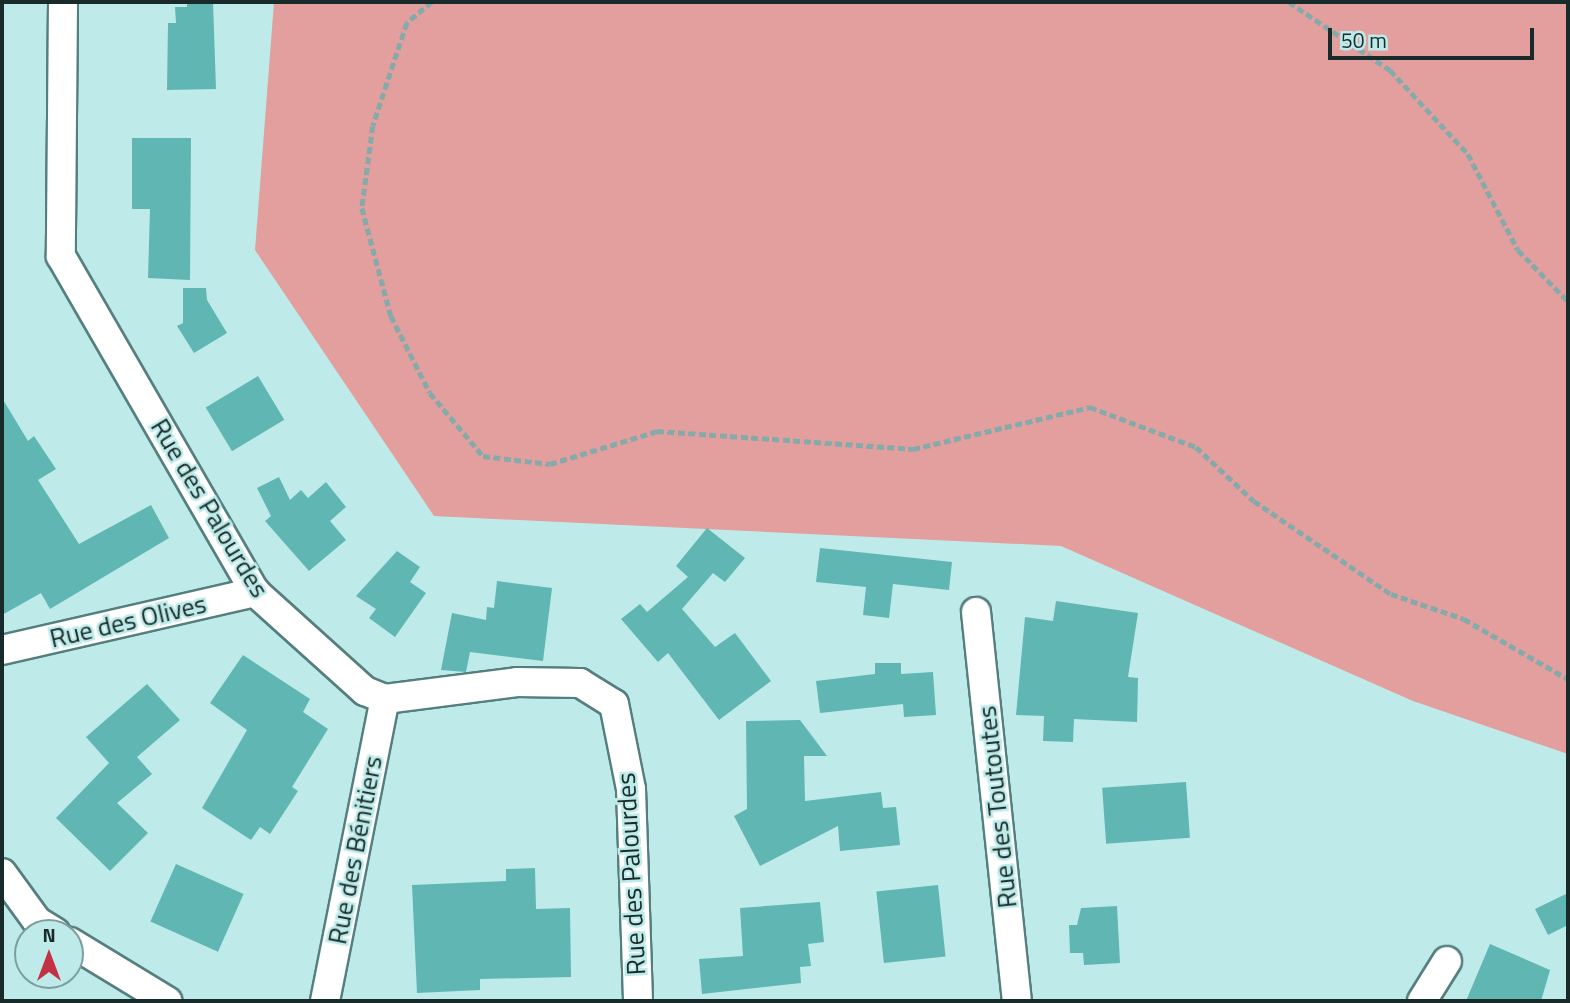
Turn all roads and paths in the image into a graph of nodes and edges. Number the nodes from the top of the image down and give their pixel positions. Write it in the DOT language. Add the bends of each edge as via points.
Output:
graph roads {
  1 [pos="62,2"];
  2 [pos="432,2"];
  3 [pos="1289,2"];
  4 [pos="1568,301"];
  5 [pos="255,592"];
  6 [pos="976,612"];
  7 [pos="2,650"];
  8 [pos="1568,680"];
  9 [pos="385,699"];
  10 [pos="2,873"];
  11 [pos="36,919"];
  12 [pos="84,951"];
  13 [pos="1447,961"];
  14 [pos="167,1001"];
  15 [pos="325,1001"];
  16 [pos="638,1001"];
  17 [pos="1017,1001"];
  18 [pos="1422,1001"];
  1 -- 5 [label="street, Rue des Palourdes" via="61,256"];
  2 -- 8 [label="path" via="407,23 373,126 362,208 391,316 430,393 483,456 550,464 657,430 913,449 1090,407 1196,447 1254,501 1391,594 1464,619"];
  3 -- 4 [label="path" via="1390,70 1468,154 1518,250"];
  5 -- 7 [label="street, Rue des Olives"];
  5 -- 9 [label="street, Rue des Palourdes" via="365,691"];
  6 -- 17 [label="street, Rue des Toutoutes"];
  9 -- 15 [label="street, Rue des Bénitiers"];
  9 -- 16 [label="street, Rue des Palourdes" via="517,682 580,683 614,705 631,789"];
  10 -- 11 [label="street"];
  12 -- 14 [label="street"];
  13 -- 18 [label="street"];
}
